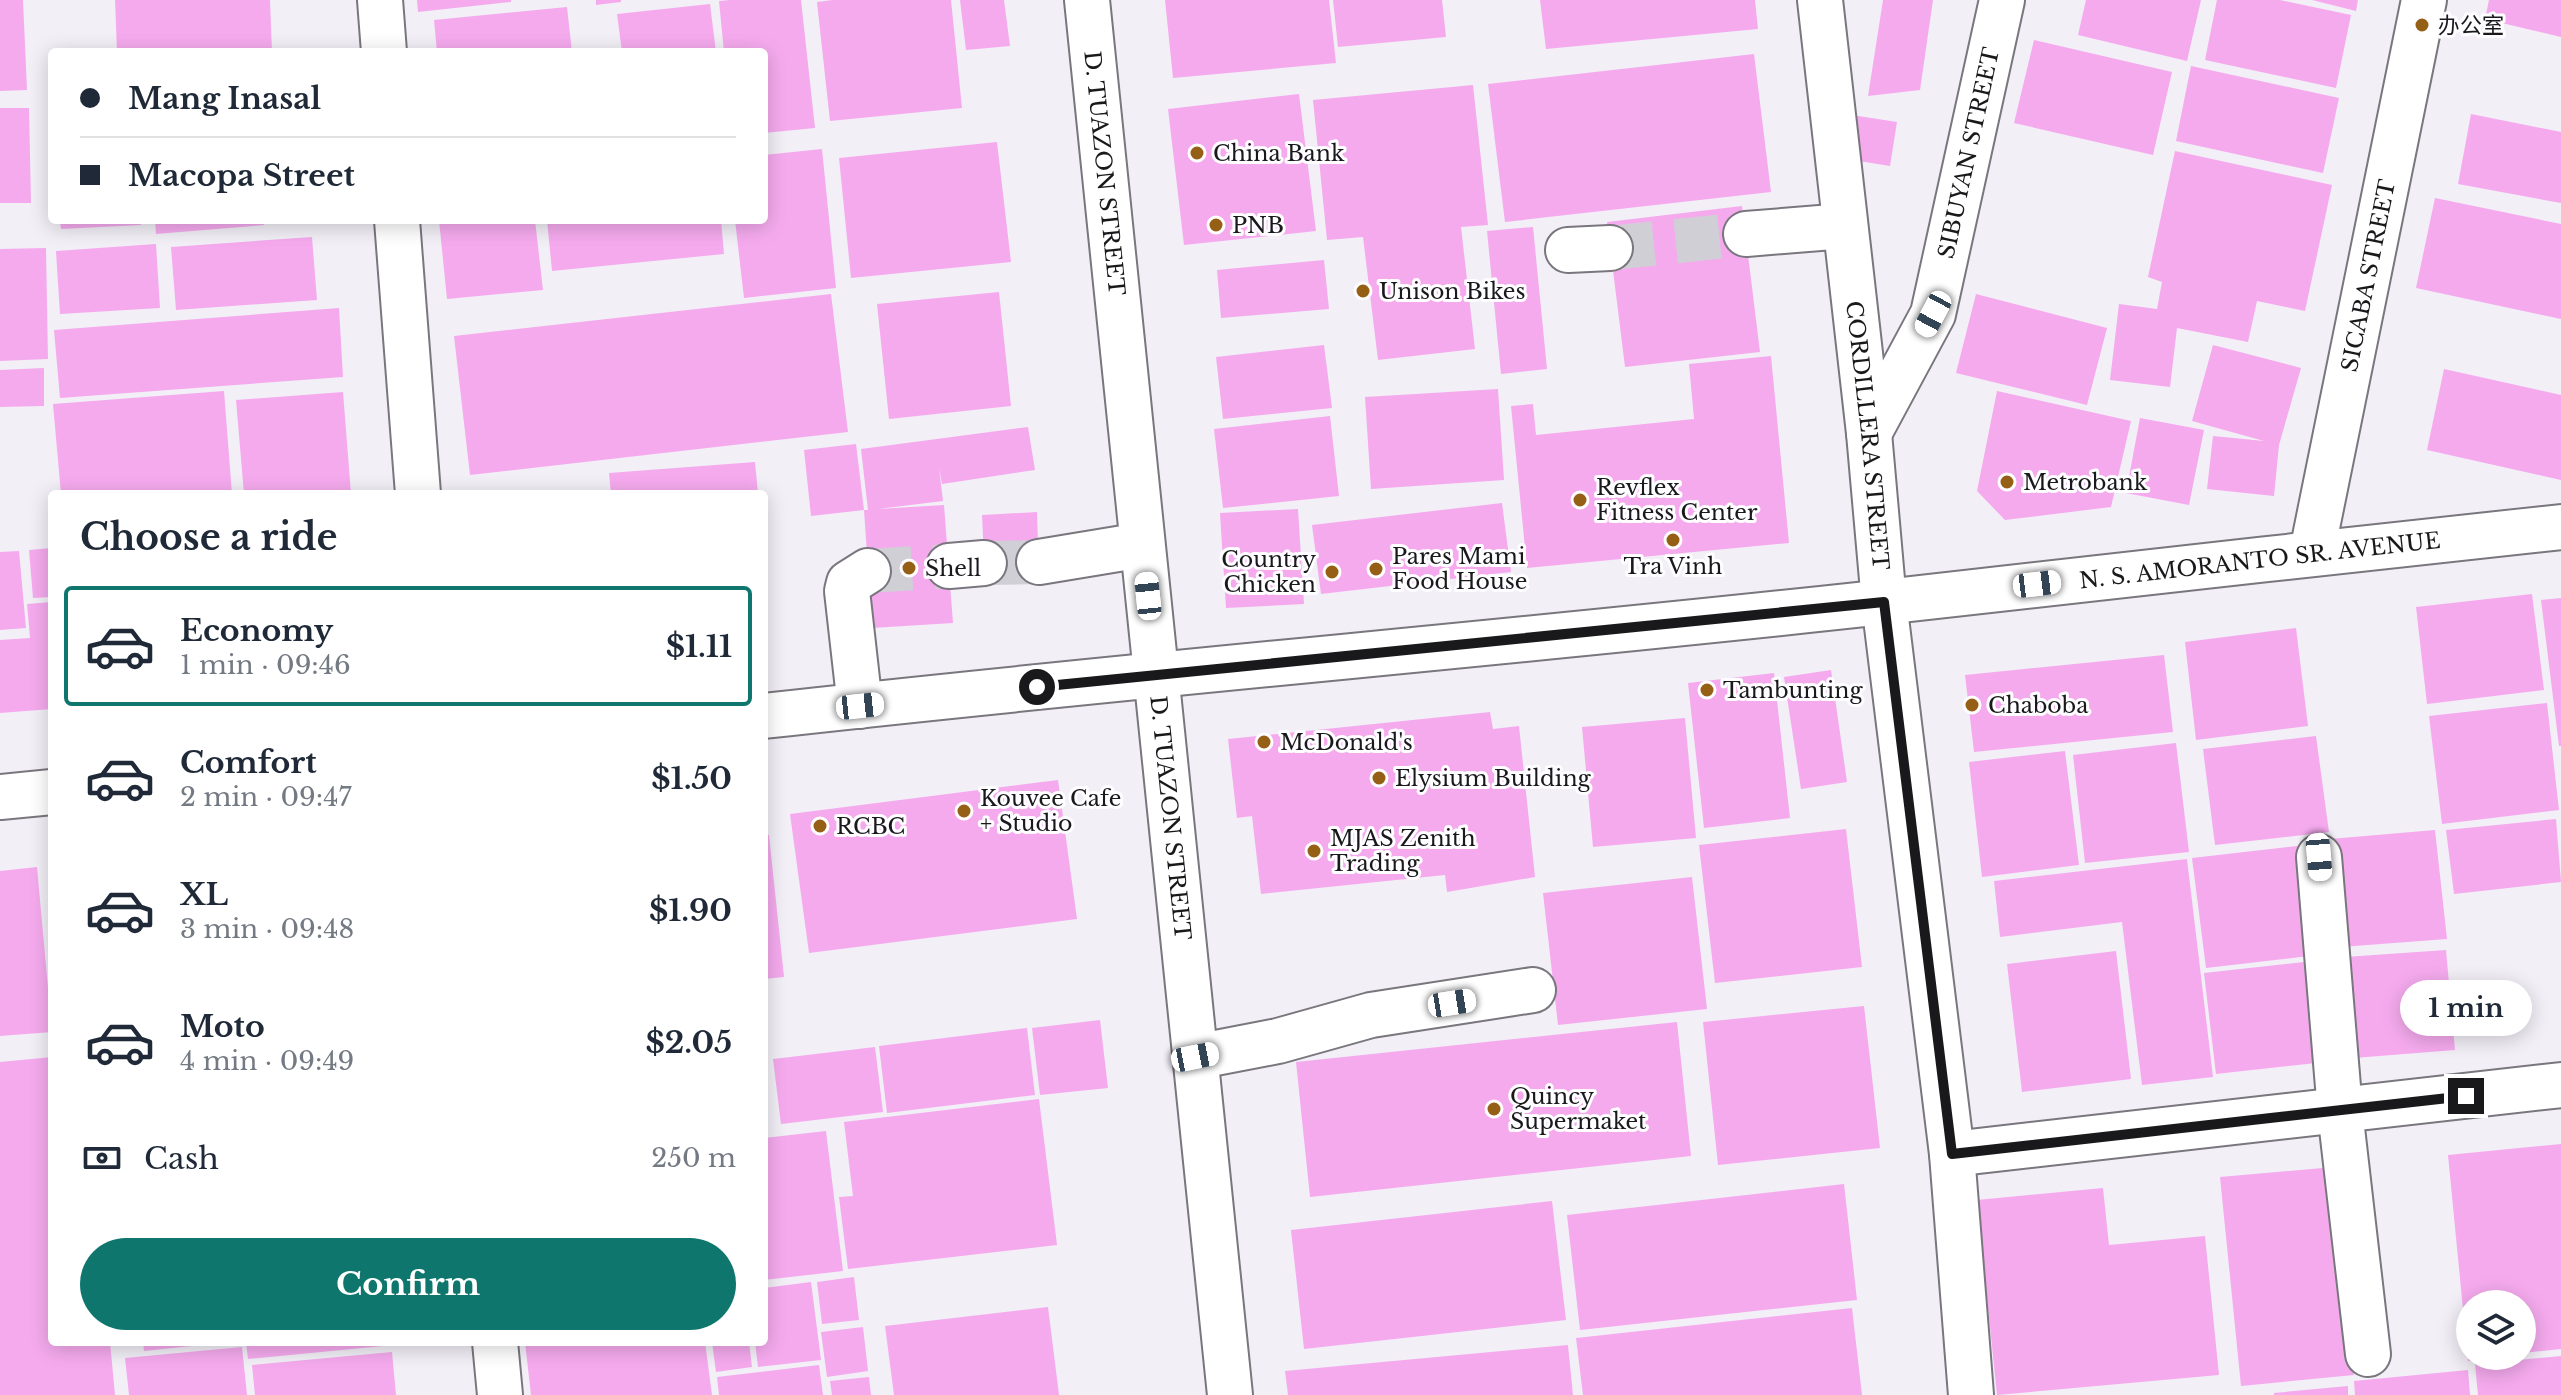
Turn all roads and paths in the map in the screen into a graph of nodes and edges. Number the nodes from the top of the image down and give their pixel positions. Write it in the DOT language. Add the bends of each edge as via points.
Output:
graph roads {
  1 [pos="380,0"];
  2 [pos="1087,0"];
  3 [pos="1820,0"];
  4 [pos="2002,0"];
  5 [pos="2424,0"];
  6 [pos="384,48"];
  7 [pos="397,224"];
  8 [pos="1845,226"];
  9 [pos="1746,234"];
  10 [pos="1610,248"];
  11 [pos="1568,250"];
  12 [pos="1869,433"];
  13 [pos="418,490"];
  14 [pos="2561,527"];
  15 [pos="1142,545"];
  16 [pos="2312,552"];
  17 [pos="1039,562"];
  18 [pos="868,571"];
  19 [pos="1884,602"];
  20 [pos="1156,674"];
  21 [pos="860,706"];
  22 [pos="768,716"];
  23 [pos="48,792"];
  24 [pos="0,797"];
  25 [pos="2319,857"];
  26 [pos="1533,990"];
  27 [pos="1195,1057"];
  28 [pos="2561,1085"];
  29 [pos="2340,1111"];
  30 [pos="1952,1154"];
  31 [pos="495,1346"];
  32 [pos="2368,1354"];
  33 [pos="500,1395"];
  34 [pos="1230,1395"];
  35 [pos="1971,1395"];
  1 -- 6 [label="street"];
  2 -- 15 [label="street, D. TUAZON STREET"];
  3 -- 8 [label="street, CORDILLERA STREET"];
  4 -- 12 [label="street, SIBUYAN STREET" via="1933,314"];
  5 -- 16 [label="street, SICABA STREET"];
  7 -- 13 [label="street"];
  8 -- 9 [label="street"];
  8 -- 12 [label="street, CORDILLERA STREET"];
  10 -- 11 [label="street"];
  12 -- 19 [label="street, CORDILLERA STREET"];
  14 -- 16 [label="street, N. S. AMORANTO SR. AVENUE"];
  15 -- 17 [label="street"];
  15 -- 20 [label="street, D. TUAZON STREET"];
  16 -- 19 [label="street, N. S. AMORANTO SR. AVENUE"];
  18 -- 21 [label="street" via="849,583 847,591"];
  19 -- 20 [label="street, N. S. AMORANTO SR. AVENUE"];
  19 -- 30 [label="street, CORDILLERA STREET"];
  20 -- 21 [label="street, N. S. AMORANTO SR. AVENUE"];
  20 -- 27 [label="street, D. TUAZON STREET"];
  21 -- 22 [label="street, N. S. AMORANTO SR. AVENUE"];
  23 -- 24 [label="street"];
  25 -- 29 [label="street"];
  26 -- 27 [label="street" via="1371,1015"];
  27 -- 34 [label="street, D. TUAZON STREET"];
  28 -- 29 [label="street"];
  29 -- 30 [label="street"];
  29 -- 32 [label="street"];
  30 -- 35 [label="street, CORDILLERA STREET"];
  31 -- 33 [label="street"];
}
